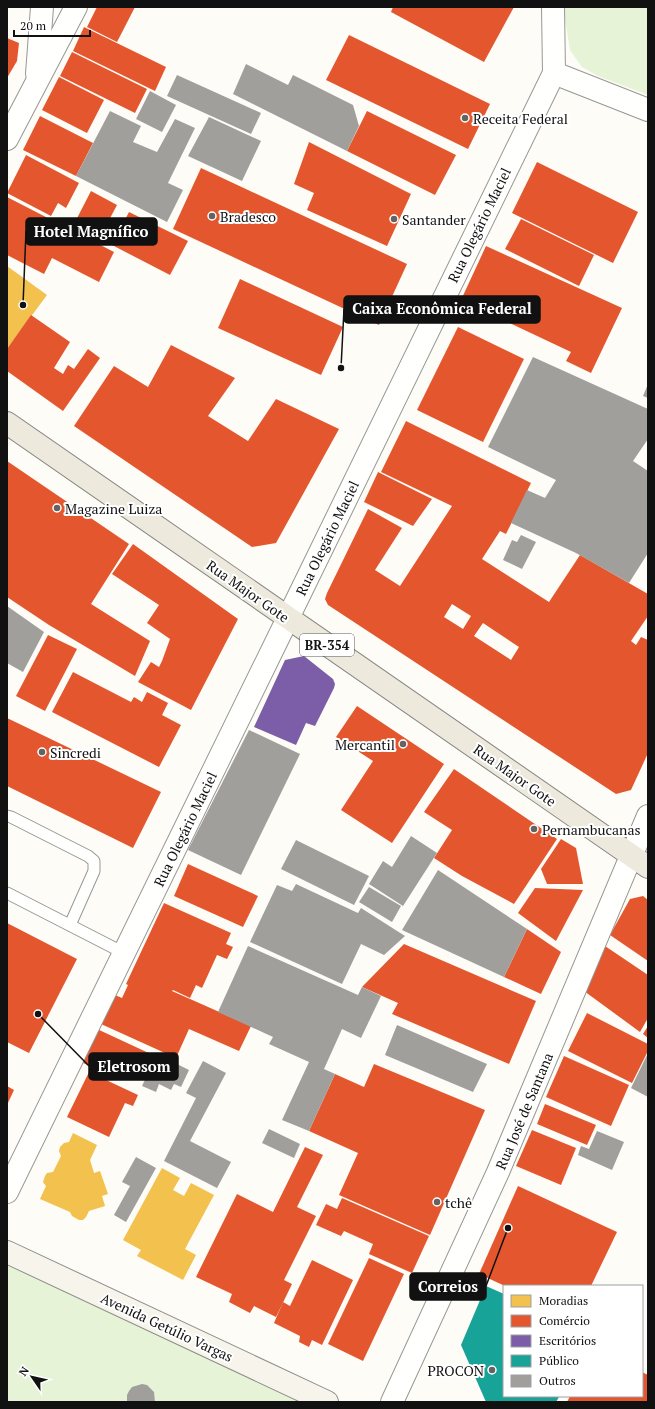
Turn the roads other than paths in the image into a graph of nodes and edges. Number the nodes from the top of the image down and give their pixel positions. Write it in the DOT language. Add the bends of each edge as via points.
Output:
graph roads {
  1 [pos="42,7"];
  2 [pos="76,7"];
  3 [pos="553,7"];
  4 [pos="554,73"];
  5 [pos="36,85"];
  6 [pos="648,110"];
  7 [pos="7,139"];
  8 [pos="7,423"];
  9 [pos="288,618"];
  10 [pos="7,816"];
  11 [pos="648,816"];
  12 [pos="639,861"];
  13 [pos="7,893"];
  14 [pos="70,925"];
  15 [pos="124,953"];
  16 [pos="7,1192"];
  17 [pos="7,1252"];
  18 [pos="327,1402"];
  19 [pos="392,1402"];
  1 -- 5 [label="street"];
  2 -- 5 [label="street"];
  3 -- 4 [label="street, Rua Olegário Maciel"];
  4 -- 6 [label="street"];
  4 -- 9 [label="street, Rua Olegário Maciel"];
  5 -- 7 [label="street"];
  8 -- 9 [label="main road, Rua Major Gote / BR-354"];
  9 -- 12 [label="main road, Rua Major Gote / BR-354"];
  9 -- 15 [label="street, Rua Olegário Maciel"];
  10 -- 14 [label="lane" via="88,856 94,862 94,871"];
  11 -- 12 [label="street, Rua José de Santana"];
  12 -- 19 [label="street, Rua José de Santana"];
  13 -- 14 [label="lane"];
  14 -- 15 [label="lane"];
  15 -- 16 [label="street, Rua Olegário Maciel"];
  17 -- 18 [label="street, Avenida Getúlio Vargas"];
}
